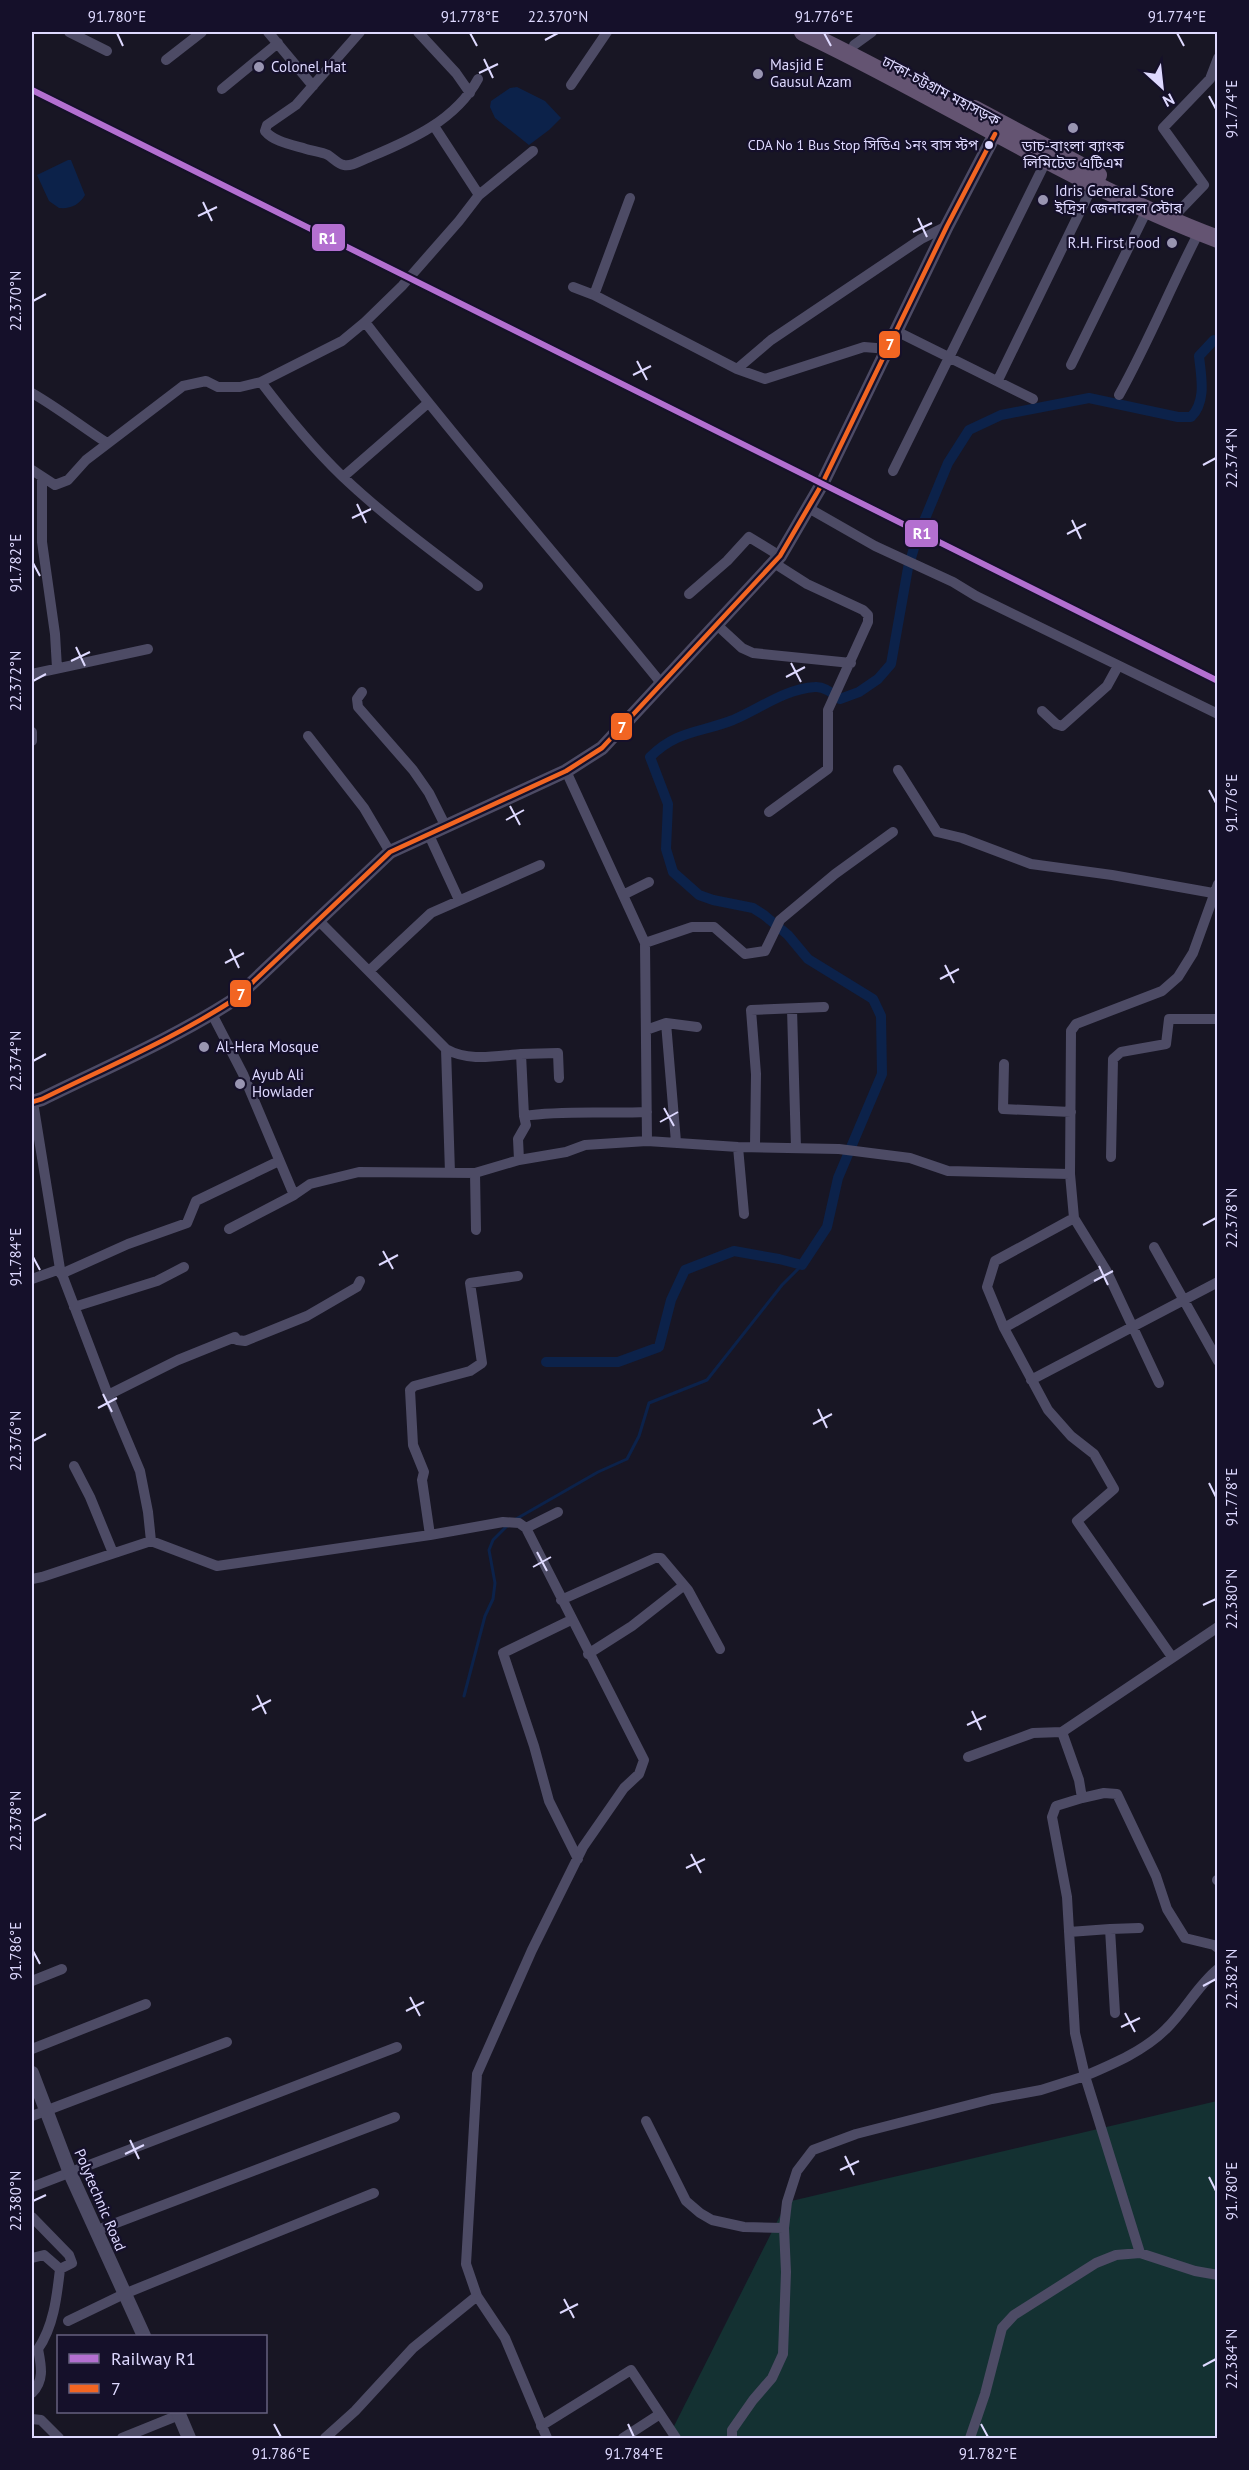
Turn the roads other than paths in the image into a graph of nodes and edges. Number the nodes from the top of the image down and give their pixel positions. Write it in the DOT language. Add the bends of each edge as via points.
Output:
graph roads {
  1 [pos="69,32"];
  2 [pos="202,32"];
  3 [pos="268,32"];
  4 [pos="360,32"];
  5 [pos="418,32"];
  6 [pos="607,32"];
  7 [pos="803,32"];
  8 [pos="826,32"];
  9 [pos="872,32"];
  10 [pos="278,43"];
  11 [pos="854,45"];
  12 [pos="106,51"];
  13 [pos="1218,58"];
  14 [pos="166,60"];
  15 [pos="478,78"];
  16 [pos="571,85"];
  17 [pos="313,86"];
  18 [pos="222,89"];
  19 [pos="470,93"];
  20 [pos="434,126"];
  21 [pos="995,134"];
  22 [pos="533,151"];
  23 [pos="1046,161"];
  24 [pos="1093,185"];
  25 [pos="479,195"];
  26 [pos="630,198"];
  27 [pos="1147,210"];
  28 [pos="1178,212"];
  29 [pos="947,226"];
  30 [pos="1218,227"];
  31 [pos="1199,232"];
  32 [pos="1218,239"];
  33 [pos="573,287"];
  34 [pos="594,295"];
  35 [pos="365,322"];
  36 [pos="896,331"];
  37 [pos="888,349"];
  38 [pos="949,356"];
  39 [pos="1071,365"];
  40 [pos="737,369"];
  41 [pos="998,380"];
  42 [pos="261,382"];
  43 [pos="32,393"];
  44 [pos="1119,395"];
  45 [pos="1033,399"];
  46 [pos="428,403"];
  47 [pos="107,443"];
  48 [pos="32,470"];
  49 [pos="893,471"];
  50 [pos="343,477"];
  51 [pos="42,478"];
  52 [pos="810,508"];
  53 [pos="777,559"];
  54 [pos="478,586"];
  55 [pos="689,594"];
  56 [pos="717,625"];
  57 [pos="148,649"];
  58 [pos="851,663"];
  59 [pos="1118,666"];
  60 [pos="57,668"];
  61 [pos="32,674"];
  62 [pos="661,683"];
  63 [pos="362,692"];
  64 [pos="1042,711"];
  65 [pos="1218,714"];
  66 [pos="32,732"];
  67 [pos="308,736"];
  68 [pos="32,741"];
  69 [pos="898,770"];
  70 [pos="566,771"];
  71 [pos="769,812"];
  72 [pos="445,825"];
  73 [pos="893,832"];
  74 [pos="428,833"];
  75 [pos="390,852"];
  76 [pos="540,865"];
  77 [pos="649,882"];
  78 [pos="1215,889"];
  79 [pos="623,895"];
  80 [pos="459,900"];
  81 [pos="319,921"];
  82 [pos="645,944"];
  83 [pos="369,971"];
  84 [pos="824,1007"];
  85 [pos="792,1009"];
  86 [pos="212,1014"];
  87 [pos="1218,1019"];
  88 [pos="666,1023"];
  89 [pos="697,1027"];
  90 [pos="646,1030"];
  91 [pos="446,1049"];
  92 [pos="521,1054"];
  93 [pos="1005,1064"];
  94 [pos="559,1078"];
  95 [pos="32,1102"];
  96 [pos="647,1112"];
  97 [pos="1071,1112"];
  98 [pos="524,1116"];
  99 [pos="647,1141"];
  100 [pos="676,1142"];
  101 [pos="755,1146"];
  102 [pos="738,1147"];
  103 [pos="796,1148"];
  104 [pos="1111,1157"];
  105 [pos="519,1160"];
  106 [pos="279,1161"];
  107 [pos="450,1173"];
  108 [pos="475,1173"];
  109 [pos="1070,1174"];
  110 [pos="294,1196"];
  111 [pos="744,1214"];
  112 [pos="1074,1218"];
  113 [pos="229,1229"];
  114 [pos="476,1230"];
  115 [pos="1154,1247"];
  116 [pos="184,1267"];
  117 [pos="1106,1270"];
  118 [pos="61,1272"];
  119 [pos="518,1276"];
  120 [pos="32,1279"];
  121 [pos="360,1281"];
  122 [pos="1218,1282"];
  123 [pos="1183,1300"];
  124 [pos="74,1307"];
  125 [pos="1132,1326"];
  126 [pos="1004,1328"];
  127 [pos="1218,1361"];
  128 [pos="1031,1380"];
  129 [pos="1159,1383"];
  130 [pos="108,1395"];
  131 [pos="74,1466"];
  132 [pos="558,1512"];
  133 [pos="522,1526"];
  134 [pos="430,1535"];
  135 [pos="151,1541"];
  136 [pos="113,1553"];
  137 [pos="32,1579"];
  138 [pos="683,1586"];
  139 [pos="561,1600"];
  140 [pos="571,1620"];
  141 [pos="1218,1627"];
  142 [pos="720,1649"];
  143 [pos="588,1654"];
  144 [pos="1172,1657"];
  145 [pos="1062,1732"];
  146 [pos="968,1757"];
  147 [pos="1082,1798"];
  148 [pos="578,1859"];
  149 [pos="1139,1928"];
  150 [pos="1110,1929"];
  151 [pos="1069,1932"];
  152 [pos="1218,1948"];
  153 [pos="62,1969"];
  154 [pos="1218,1969"];
  155 [pos="32,1981"];
  156 [pos="146,2004"];
  157 [pos="1115,2013"];
  158 [pos="227,2043"];
  159 [pos="397,2047"];
  160 [pos="32,2049"];
  161 [pos="32,2073"];
  162 [pos="1085,2076"];
  163 [pos="46,2111"];
  164 [pos="32,2116"];
  165 [pos="394,2116"];
  166 [pos="646,2121"];
  167 [pos="70,2173"];
  168 [pos="32,2187"];
  169 [pos="374,2193"];
  170 [pos="32,2217"];
  171 [pos="784,2228"];
  172 [pos="95,2231"];
  173 [pos="1140,2253"];
  174 [pos="32,2258"];
  175 [pos="60,2269"];
  176 [pos="1218,2275"];
  177 [pos="124,2294"];
  178 [pos="477,2296"];
  179 [pos="68,2321"];
  180 [pos="143,2335"];
  181 [pos="32,2392"];
  182 [pos="179,2413"];
  183 [pos="660,2414"];
  184 [pos="32,2419"];
  185 [pos="541,2426"];
  186 [pos="59,2439"];
  187 [pos="122,2439"];
  188 [pos="189,2439"];
  189 [pos="325,2439"];
  190 [pos="547,2439"];
  191 [pos="623,2439"];
  192 [pos="676,2439"];
  193 [pos="732,2439"];
  194 [pos="970,2439"];
  1 -- 12 [label="street"];
  2 -- 14 [label="street"];
  3 -- 10 [label="street"];
  4 -- 17 [label="street"];
  5 -- 19 [label="street"];
  6 -- 16 [label="street"];
  7 -- 21 [label="highway, ঢাকা-চট্টগ্রাম মহাসড়ক"];
  8 -- 11 [label="highway, ঢাকা-চট্টগ্রাম মহাসড়ক"];
  9 -- 11 [label="street"];
  10 -- 17 [label="street"];
  10 -- 18 [label="street"];
  11 -- 28 [label="highway, ঢাকা-চট্টগ্রাম মহাসড়ক" via="1124,189"];
  13 -- 28 [label="street" via="1210,80 1163,128 1204,185"];
  15 -- 19 [label="street"];
  17 -- 20 [label="street" via="296,105 267,125 268,135 350,165"];
  19 -- 20 [label="street"];
  20 -- 25 [label="street"];
  21 -- 23 [label="highway, ঢাকা-চট্টগ্রাম মহাসড়ক"];
  21 -- 29 [label="street"];
  22 -- 25 [label="street"];
  23 -- 24 [label="highway, ঢাকা-চট্টগ্রাম মহাসড়ক"];
  23 -- 38 [label="street"];
  24 -- 27 [label="highway, ঢাকা-চট্টগ্রাম মহাসড়ক"];
  24 -- 41 [label="street"];
  25 -- 35 [label="street" via="438,246"];
  26 -- 34 [label="street"];
  27 -- 31 [label="highway, ঢাকা-চট্টগ্রাম মহাসড়ক"];
  27 -- 39 [label="street"];
  28 -- 30 [label="highway, ঢাকা-চট্টগ্রাম মহাসড়ক"];
  29 -- 36 [label="street"];
  29 -- 40 [label="street" via="921,239 771,340"];
  31 -- 32 [label="highway, ঢাকা-চট্টগ্রাম মহাসড়ক"];
  31 -- 44 [label="street" via="1147,345"];
  33 -- 34 [label="street"];
  34 -- 40 [label="street"];
  35 -- 42 [label="street" via="342,340"];
  35 -- 46 [label="street"];
  36 -- 37 [label="street"];
  36 -- 38 [label="street"];
  37 -- 40 [label="street" via="864,347 765,379"];
  37 -- 52 [label="street"];
  38 -- 41 [label="street"];
  38 -- 49 [label="street"];
  41 -- 45 [label="street"];
  42 -- 47 [label="street" via="240,387 218,387 206,381 183,386"];
  42 -- 50 [label="street"];
  43 -- 47 [label="street"];
  46 -- 50 [label="street"];
  46 -- 62 [label="street"];
  47 -- 51 [label="street" via="68,480 55,485"];
  48 -- 51 [label="street"];
  50 -- 54 [label="street"];
  51 -- 60 [label="street" via="42,542"];
  52 -- 53 [label="street"];
  52 -- 59 [label="street" via="895,556"];
  53 -- 55 [label="street" via="749,537"];
  53 -- 56 [label="street"];
  53 -- 58 [label="street" via="815,588 868,615"];
  56 -- 58 [label="street" via="753,653"];
  56 -- 62 [label="street"];
  57 -- 60 [label="street"];
  58 -- 71 [label="street" via="828,710 828,769"];
  59 -- 64 [label="street" via="1107,686 1062,726"];
  59 -- 65 [label="street"];
  60 -- 61 [label="street"];
  62 -- 70 [label="street" via="602,748"];
  63 -- 72 [label="street" via="357,699 358,707 413,770"];
  66 -- 68 [label="street"];
  67 -- 75 [label="street" via="364,808"];
  69 -- 78 [label="street" via="937,832 962,837 1031,864"];
  70 -- 72 [label="street"];
  70 -- 79 [label="street"];
  72 -- 74 [label="street"];
  73 -- 82 [label="street" via="835,873 780,920 765,951 745,954 714,927 692,927"];
  74 -- 75 [label="street"];
  74 -- 80 [label="street"];
  75 -- 81 [label="street"];
  76 -- 80 [label="street"];
  77 -- 79 [label="street"];
  78 -- 97 [label="street" via="1193,953 1178,977 1162,991 1076,1024 1071,1030"];
  79 -- 82 [label="street"];
  80 -- 83 [label="street" via="431,913"];
  81 -- 83 [label="street"];
  81 -- 86 [label="street" via="235,999"];
  82 -- 90 [label="street"];
  83 -- 91 [label="street"];
  84 -- 85 [label="street"];
  85 -- 101 [label="street" via="751,1010 756,1074"];
  85 -- 103 [label="street"];
  86 -- 95 [label="street"];
  86 -- 106 [label="street" via="243,1074"];
  87 -- 104 [label="street" via="1169,1019 1166,1044 1121,1052 1113,1059"];
  88 -- 89 [label="street"];
  88 -- 90 [label="street"];
  88 -- 100 [label="street"];
  90 -- 96 [label="street"];
  91 -- 92 [label="street" via="458,1056 471,1057"];
  91 -- 107 [label="street"];
  92 -- 94 [label="street" via="558,1053"];
  92 -- 98 [label="street"];
  93 -- 97 [label="street" via="1003,1109"];
  95 -- 118 [label="street"];
  96 -- 98 [label="street" via="556,1111"];
  96 -- 99 [label="street"];
  97 -- 109 [label="street"];
  98 -- 105 [label="street" via="526,1125 518,1139"];
  99 -- 100 [label="street"];
  99 -- 105 [label="street" via="585,1145"];
  100 -- 102 [label="street"];
  101 -- 102 [label="street"];
  101 -- 103 [label="street"];
  102 -- 111 [label="street"];
  103 -- 109 [label="street" via="910,1158 948,1171"];
  105 -- 108 [label="street"];
  106 -- 110 [label="street"];
  106 -- 118 [label="street" via="196,1201 187,1223"];
  107 -- 108 [label="street"];
  107 -- 110 [label="street" via="359,1172 310,1184"];
  108 -- 114 [label="street"];
  109 -- 112 [label="street"];
  110 -- 113 [label="street"];
  112 -- 117 [label="street"];
  112 -- 126 [label="street" via="995,1261 987,1287"];
  115 -- 123 [label="street"];
  116 -- 124 [label="street" via="157,1281"];
  117 -- 125 [label="street"];
  117 -- 126 [label="street"];
  118 -- 120 [label="street"];
  118 -- 124 [label="street"];
  119 -- 134 [label="street" via="470,1283 482,1363 470,1371 410,1390 413,1445 424,1472"];
  121 -- 130 [label="street" via="357,1287 307,1316 245,1341 235,1337"];
  122 -- 123 [label="street"];
  123 -- 125 [label="street"];
  123 -- 127 [label="street"];
  124 -- 130 [label="street"];
  125 -- 128 [label="street"];
  125 -- 129 [label="street"];
  126 -- 128 [label="street"];
  128 -- 144 [label="street" via="1048,1410 1094,1455 1114,1489 1077,1521"];
  130 -- 135 [label="street" via="140,1471"];
  131 -- 136 [label="street"];
  132 -- 133 [label="street"];
  133 -- 134 [label="street" via="503,1522"];
  133 -- 139 [label="street"];
  134 -- 135 [label="street" via="217,1566"];
  135 -- 136 [label="street"];
  136 -- 137 [label="street"];
  138 -- 139 [label="street" via="661,1558 655,1558"];
  138 -- 142 [label="street"];
  138 -- 143 [label="street" via="633,1626"];
  139 -- 140 [label="street"];
  140 -- 143 [label="street"];
  140 -- 148 [label="street" via="503,1653 549,1802"];
  141 -- 144 [label="street"];
  143 -- 148 [label="street" via="644,1760 642,1769 624,1788"];
  144 -- 145 [label="street"];
  145 -- 146 [label="street" via="1033,1733"];
  145 -- 147 [label="street"];
  147 -- 151 [label="street" via="1056,1806 1052,1816"];
  147 -- 152 [label="street" via="1117,1794 1156,1876 1167,1909 1185,1938"];
  148 -- 178 [label="street" via="477,2074 466,2264"];
  149 -- 150 [label="street"];
  150 -- 151 [label="street"];
  150 -- 157 [label="street"];
  151 -- 162 [label="street" via="1075,2033"];
  153 -- 155 [label="street"];
  154 -- 162 [label="street" via="1203,1981 1166,2029 1140,2049"];
  156 -- 160 [label="street"];
  158 -- 163 [label="street"];
  159 -- 167 [label="street"];
  161 -- 163 [label="street, Polytechnic Road"];
  162 -- 171 [label="street" via="856,2133 813,2150 796,2171"];
  162 -- 173 [label="street"];
  163 -- 164 [label="street"];
  163 -- 167 [label="street, Polytechnic Road"];
  165 -- 172 [label="street"];
  166 -- 171 [label="street" via="686,2201 700,2213 712,2220 744,2227"];
  167 -- 168 [label="street"];
  167 -- 172 [label="street, Polytechnic Road"];
  169 -- 177 [label="street"];
  170 -- 175 [label="street" via="69,2255 72,2263"];
  171 -- 193 [label="street" via="783,2354 772,2378 732,2430"];
  172 -- 177 [label="street, Polytechnic Road"];
  173 -- 176 [label="street"];
  173 -- 194 [label="street" via="1116,2255 1096,2263 1014,2315 1002,2328"];
  174 -- 175 [label="street" via="44,2255"];
  175 -- 181 [label="street" via="56,2299 45,2339 38,2349 42,2369 38,2386"];
  177 -- 179 [label="street"];
  177 -- 180 [label="street, Polytechnic Road"];
  178 -- 185 [label="street" via="505,2338"];
  178 -- 189 [label="street" via="413,2348"];
  182 -- 187 [label="street"];
  182 -- 188 [label="street"];
  183 -- 185 [label="street" via="631,2370"];
  183 -- 191 [label="street"];
  183 -- 192 [label="street"];
  184 -- 186 [label="street" via="41,2420"];
  185 -- 190 [label="street"];
}
